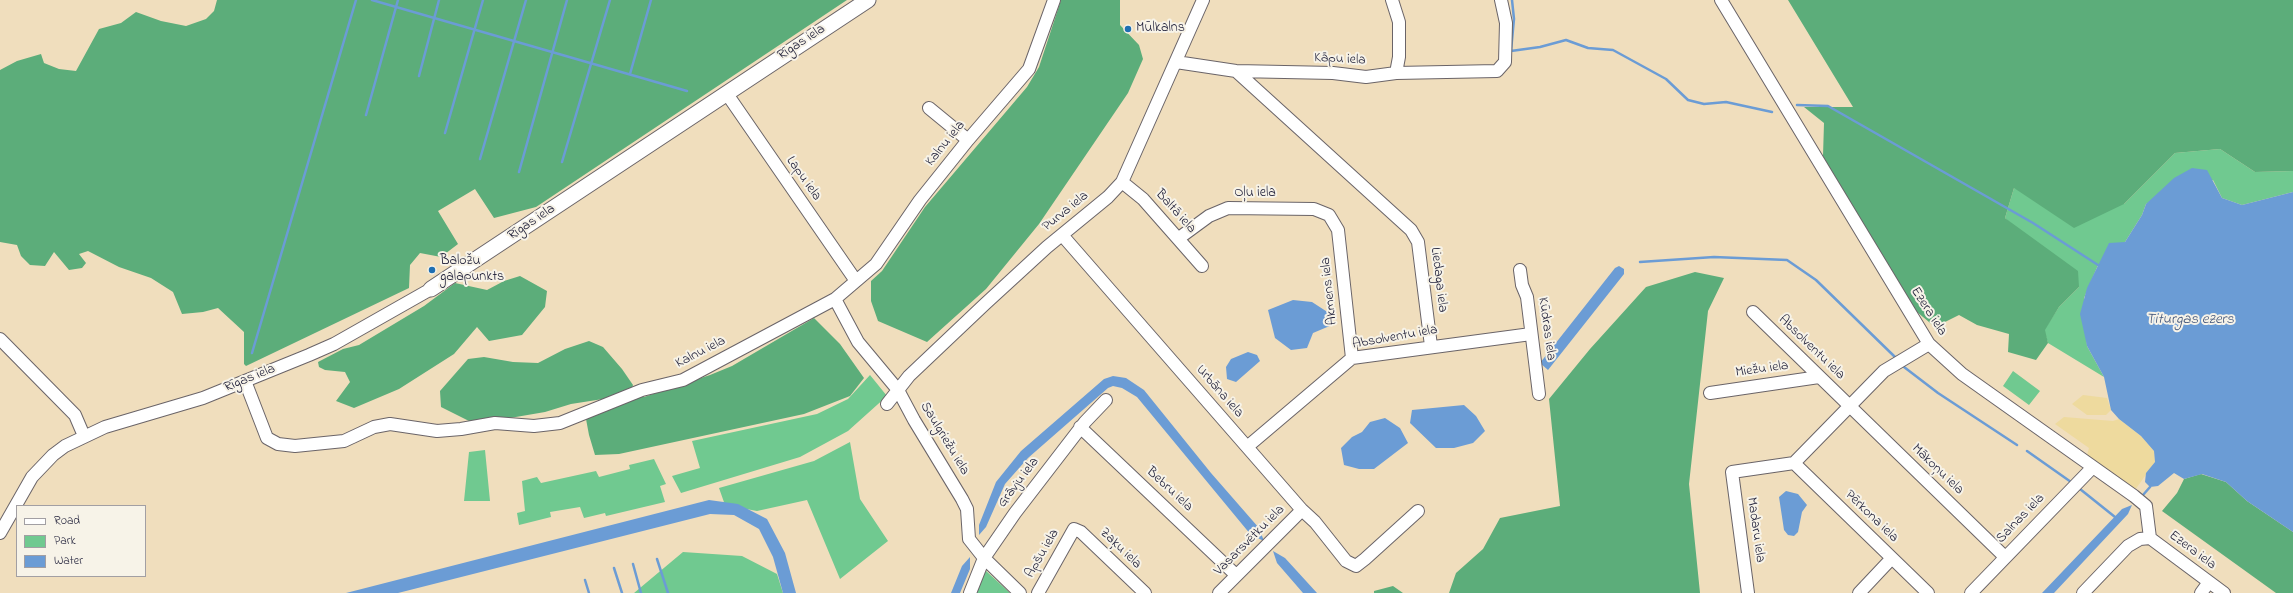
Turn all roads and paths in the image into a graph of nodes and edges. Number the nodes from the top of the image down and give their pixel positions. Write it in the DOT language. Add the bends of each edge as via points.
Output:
graph roads {
  1 [pos="868,0"];
  2 [pos="1054,0"];
  3 [pos="1203,0"];
  4 [pos="1392,0"];
  5 [pos="1501,0"];
  6 [pos="1721,0"];
  7 [pos="1176,62"];
  8 [pos="1236,72"];
  9 [pos="1396,72"];
  10 [pos="727,94"];
  11 [pos="929,108"];
  12 [pos="968,140"];
  13 [pos="1122,182"];
  14 [pos="1335,222"];
  15 [pos="1062,235"];
  16 [pos="1178,238"];
  17 [pos="1202,266"];
  18 [pos="1520,270"];
  19 [pos="856,280"];
  20 [pos="431,289"];
  21 [pos="835,299"];
  22 [pos="1753,312"];
  23 [pos="1531,334"];
  24 [pos="0,339"];
  25 [pos="1929,344"];
  26 [pos="1431,346"];
  27 [pos="1352,358"];
  28 [pos="1819,377"];
  29 [pos="245,381"];
  30 [pos="898,390"];
  31 [pos="1710,393"];
  32 [pos="1539,394"];
  33 [pos="1106,400"];
  34 [pos="887,404"];
  35 [pos="1849,405"];
  36 [pos="1080,428"];
  37 [pos="84,436"];
  38 [pos="1247,446"];
  39 [pos="1794,463"];
  40 [pos="2093,467"];
  41 [pos="1302,510"];
  42 [pos="1418,511"];
  43 [pos="1074,529"];
  44 [pos="0,533"];
  45 [pos="2150,538"];
  46 [pos="2005,557"];
  47 [pos="984,558"];
  48 [pos="1892,558"];
  49 [pos="1236,575"];
  50 [pos="2209,582"];
  51 [pos="970,593"];
  52 [pos="1020,593"];
  53 [pos="1038,593"];
  54 [pos="1145,593"];
  55 [pos="1219,593"];
  56 [pos="1748,593"];
  57 [pos="1859,593"];
  58 [pos="1928,593"];
  59 [pos="1971,593"];
  60 [pos="2083,593"];
  61 [pos="2201,593"];
  62 [pos="2224,593"];
  1 -- 10 [label="main road, Rīgas iela"];
  2 -- 12 [label="street, Kalnu iela" via="1029,70"];
  3 -- 7 [label="street, Purva iela"];
  4 -- 9 [label="street" via="1399,22 1399,57"];
  5 -- 9 [label="street, Kāpu iela" via="1506,23 1505,62 1502,68 1490,73"];
  6 -- 25 [label="street, Ezera iela"];
  7 -- 8 [label="street, Kāpu iela"];
  7 -- 13 [label="street, Purva iela"];
  8 -- 9 [label="street, Kāpu iela" via="1333,73 1366,77"];
  8 -- 26 [label="street, Liedaga iela" via="1411,230 1418,242"];
  10 -- 19 [label="street, Lapu iela"];
  10 -- 20 [label="main road, Rīgas iela"];
  11 -- 12 [label="street"];
  12 -- 19 [label="street, Kalnu iela" via="920,200 876,264"];
  13 -- 15 [label="street, Purva iela"];
  13 -- 16 [label="street, Baltā iela" via="1143,199"];
  14 -- 16 [label="street, Oļu iela" via="1329,215 1314,209 1228,208 1209,216"];
  14 -- 27 [label="street, Akmens iela"];
  15 -- 30 [label="street, Purva iela" via="985,304 909,376"];
  15 -- 38 [label="street, Urbāna iela"];
  16 -- 17 [label="street, Baltā iela"];
  18 -- 23 [label="street, Kūdras iela" via="1522,285 1528,297"];
  19 -- 21 [label="street, Kalnu iela"];
  20 -- 29 [label="street, Rīgas iela" via="334,344"];
  21 -- 29 [label="street, Kalnu iela" via="683,380 642,390 578,417 546,425 495,423 461,430 437,431 390,424 374,427 344,441 278,444 267,438"];
  21 -- 30 [label="street, Saulgriežu iela" via="858,342"];
  22 -- 28 [label="street, Absolventu iela"];
  23 -- 26 [label="street, Absolventu iela"];
  23 -- 32 [label="street, Kūdras iela"];
  24 -- 37 [label="street" via="75,415"];
  25 -- 35 [label="street" via="1884,371"];
  25 -- 40 [label="street, Ezera iela" via="1962,374"];
  26 -- 27 [label="street, Absolventu iela"];
  27 -- 38 [label="street, Absolventu iela"];
  28 -- 31 [label="street, Miežu iela"];
  28 -- 35 [label="street, Absolventu iela"];
  29 -- 37 [label="street, Rīgas iela" via="203,398 105,427"];
  30 -- 34 [label="street, Purva iela"];
  30 -- 47 [label="street, Saulgriežu iela" via="962,499 967,509 969,539"];
  33 -- 36 [label="street, Grāvju iela"];
  35 -- 39 [label="street"];
  35 -- 46 [label="street, Mākoņu iela"];
  36 -- 47 [label="street, Grāvju iela"];
  36 -- 49 [label="street, Bebru iela"];
  37 -- 44 [label="street, Rīgas iela" via="65,446 41,466 20,496"];
  38 -- 41 [label="street, Urbāna iela"];
  39 -- 48 [label="street, Pērkona iela"];
  39 -- 56 [label="street, Madaru iela" via="1732,472"];
  40 -- 45 [label="street, Ezera iela" via="2146,506"];
  40 -- 46 [label="street, Salnas iela"];
  41 -- 42 [label="street, Urbāna iela" via="1315,522 1346,561 1356,566"];
  41 -- 49 [label="street, Vasarsvētku iela"];
  43 -- 53 [label="street, Apšu iela"];
  43 -- 54 [label="street, Zaķu iela" via="1081,532"];
  45 -- 50 [label="street, Ezera iela"];
  45 -- 60 [label="street" via="2140,539 2128,546"];
  46 -- 59 [label="street, Salnas iela"];
  47 -- 51 [label="street, Grāvju iela"];
  47 -- 52 [label="street, Saulgriežu iela"];
  48 -- 57 [label="street"];
  48 -- 58 [label="street, Pērkona iela"];
  49 -- 55 [label="street, Vasarsvētku iela"];
  50 -- 61 [label="street"];
  50 -- 62 [label="street, Ezera iela"];
}
